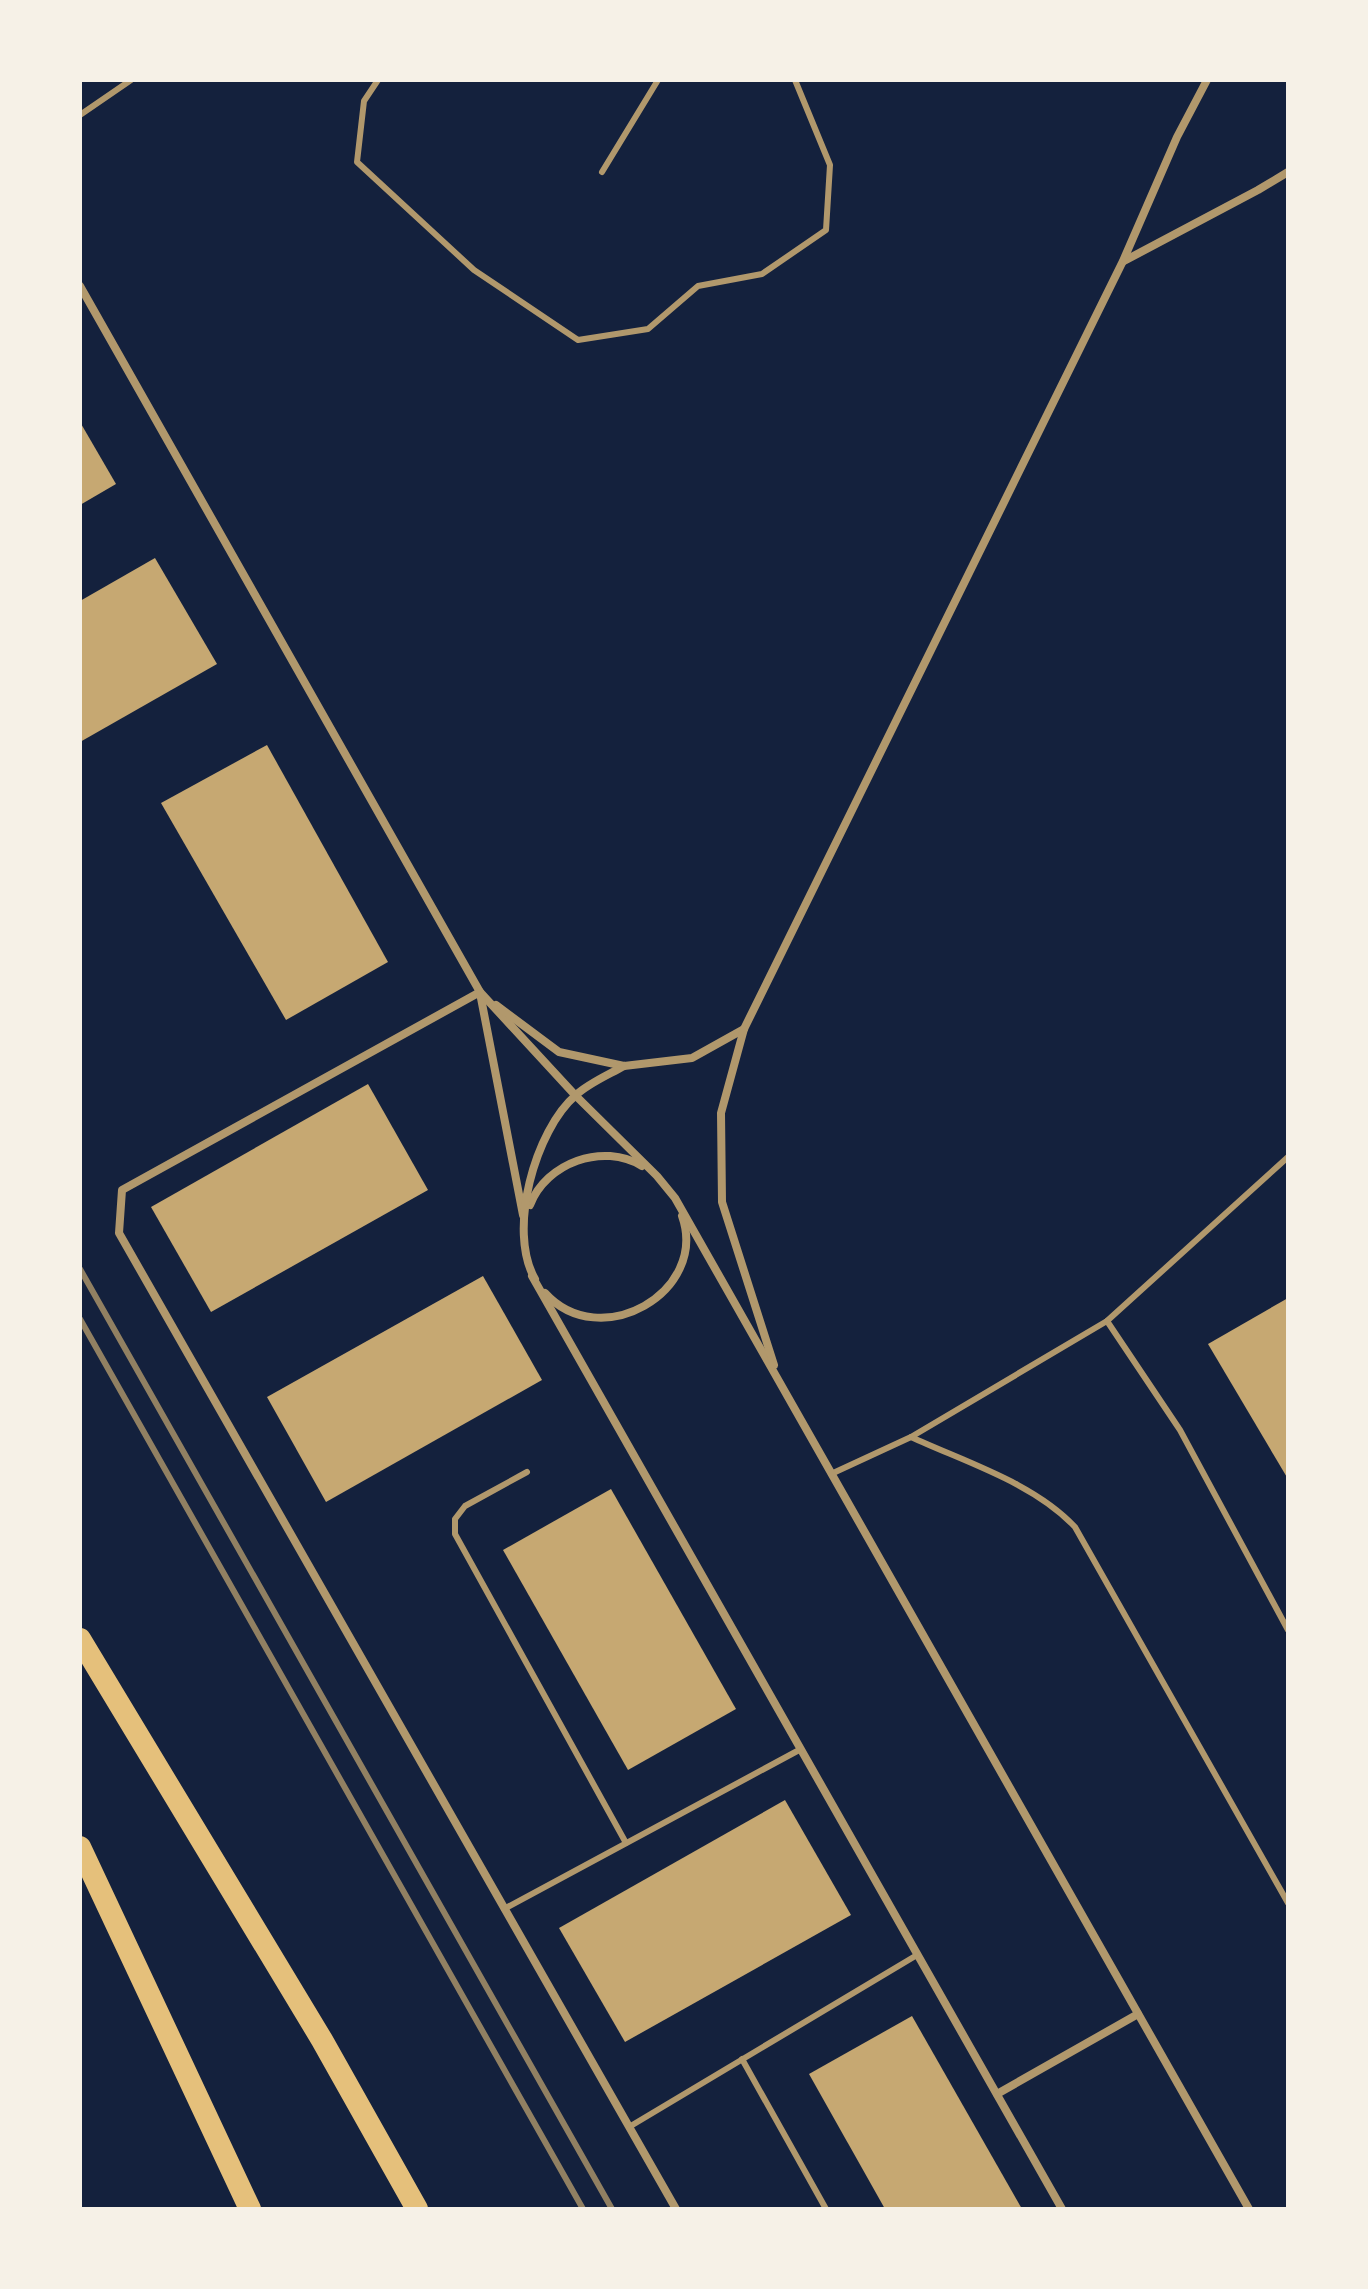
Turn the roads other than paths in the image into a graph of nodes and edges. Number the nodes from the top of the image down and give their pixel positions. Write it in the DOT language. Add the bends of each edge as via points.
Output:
graph roads {
  1 [pos="131,80"];
  2 [pos="378,80"];
  3 [pos="658,80"];
  4 [pos="795,80"];
  5 [pos="1207,80"];
  6 [pos="80,115"];
  7 [pos="602,172"];
  8 [pos="1288,172"];
  9 [pos="1123,261"];
  10 [pos="80,286"];
  11 [pos="480,992"];
  12 [pos="744,1029"];
  13 [pos="624,1066"];
  14 [pos="575,1095"];
  15 [pos="1288,1157"];
  16 [pos="657,1176"];
  17 [pos="675,1198"];
  18 [pos="524,1221"];
  19 [pos="532,1276"];
  20 [pos="1107,1321"];
  21 [pos="780,1384"];
  22 [pos="911,1437"];
  23 [pos="527,1472"];
  24 [pos="831,1474"];
  25 [pos="1288,1630"];
  26 [pos="80,1639"];
  27 [pos="801,1749"];
  28 [pos="626,1843"];
  29 [pos="80,1847"];
  30 [pos="1288,1903"];
  31 [pos="504,1909"];
  32 [pos="917,1955"];
  33 [pos="1138,2014"];
  34 [pos="742,2059"];
  35 [pos="997,2094"];
  36 [pos="629,2127"];
  37 [pos="250,2209"];
  38 [pos="417,2209"];
  39 [pos="676,2209"];
  40 [pos="826,2209"];
  41 [pos="1062,2209"];
  42 [pos="1249,2209"];
  1 -- 6 [label="lane"];
  2 -- 4 [label="lane" via="364,101 357,162 474,270 578,340 648,329 698,286 762,274 826,230 830,165"];
  3 -- 7 [label="lane"];
  5 -- 9 [label="street"];
  8 -- 9 [label="street"];
  9 -- 12 [label="street"];
  10 -- 11 [label="street"];
  11 -- 13 [label="street" via="559,1052"];
  11 -- 14 [label="street"];
  11 -- 18 [label="street"];
  11 -- 31 [label="street" via="122,1190 119,1233"];
  12 -- 13 [label="street" via="692,1058"];
  12 -- 21 [label="street" via="721,1113 722,1202"];
  13 -- 14 [label="street"];
  14 -- 16 [label="street"];
  14 -- 18 [label="street" via="549,1129 531,1174"];
  15 -- 20 [label="lane"];
  16 -- 17 [label="street"];
  16 -- 18 [label="street" via="633,1161 605,1156 577,1160 552,1173 534,1195"];
  17 -- 19 [label="street" via="684,1222 678,1272 643,1308 619,1317 594,1318 548,1297"];
  17 -- 21 [label="street"];
  18 -- 19 [label="street" via="524,1249"];
  19 -- 27 [label="street"];
  20 -- 22 [label="lane"];
  20 -- 25 [label="lane" via="1180,1430"];
  21 -- 24 [label="street"];
  22 -- 24 [label="lane"];
  22 -- 30 [label="lane" via="1038,1495 1075,1527"];
  23 -- 28 [label="lane" via="465,1506 455,1519 455,1534"];
  24 -- 33 [label="street"];
  26 -- 38 [label="highway" via="322,2040"];
  27 -- 28 [label="lane"];
  27 -- 32 [label="street"];
  28 -- 31 [label="lane"];
  29 -- 37 [label="highway"];
  31 -- 36 [label="street"];
  32 -- 34 [label="lane"];
  32 -- 35 [label="street"];
  33 -- 35 [label="street"];
  33 -- 42 [label="street"];
  34 -- 36 [label="lane"];
  34 -- 40 [label="lane"];
  35 -- 41 [label="street"];
  36 -- 39 [label="street"];
}
